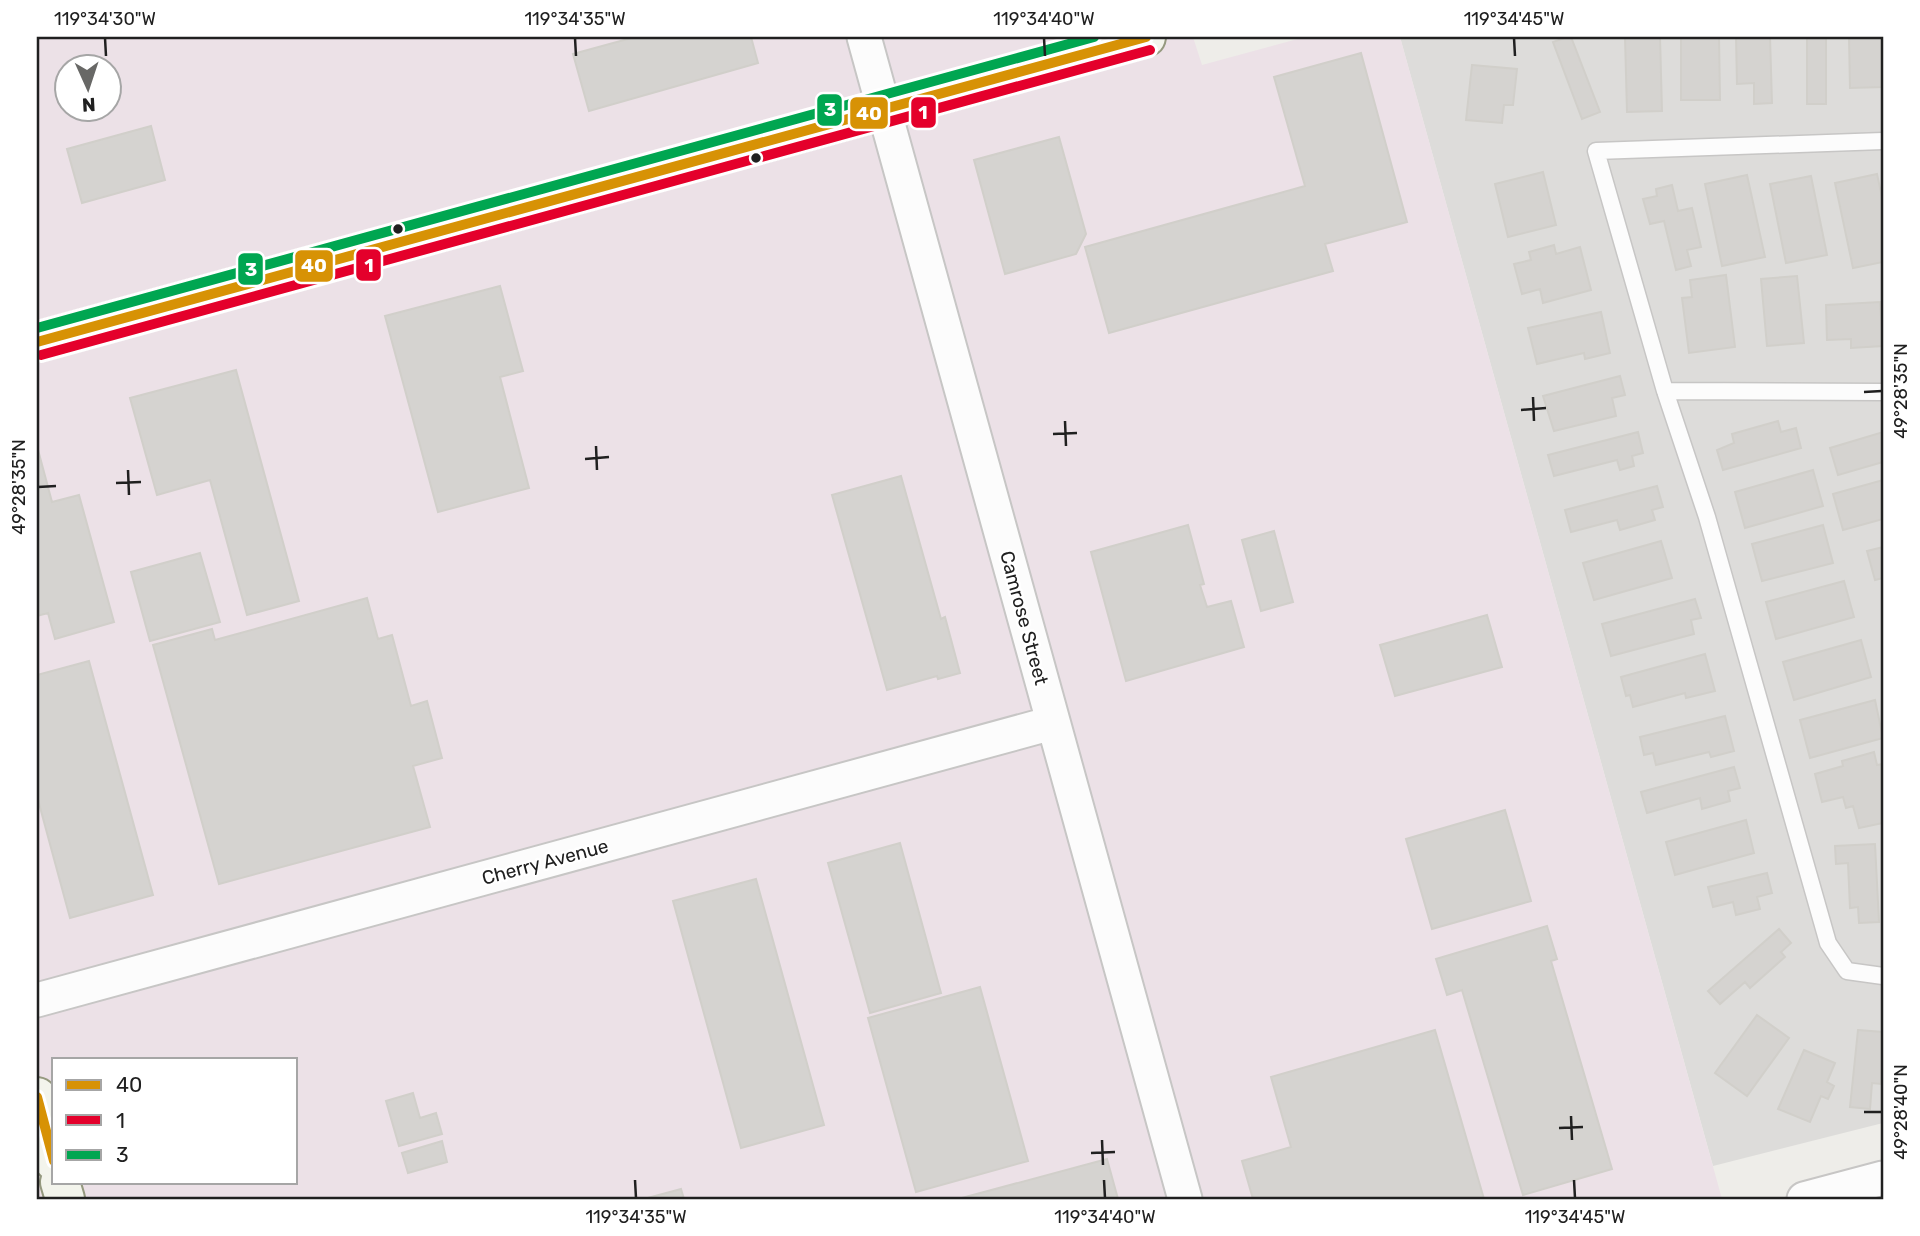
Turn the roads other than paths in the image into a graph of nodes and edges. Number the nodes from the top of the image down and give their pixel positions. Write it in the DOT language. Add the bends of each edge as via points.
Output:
graph roads {
  1 [pos="864,37"];
  2 [pos="1146,37"];
  3 [pos="884,110"];
  4 [pos="1883,141"];
  5 [pos="37,342"];
  6 [pos="1665,391"];
  7 [pos="1883,392"];
  8 [pos="1052,723"];
  9 [pos="1883,975"];
  10 [pos="37,1000"];
  11 [pos="37,1097"];
  12 [pos="52,1153"];
  13 [pos="1883,1178"];
  14 [pos="1185,1199"];
  15 [pos="1804,1199"];
  1 -- 3 [label="street, Camrose Street"];
  2 -- 3 [label="street"];
  3 -- 5 [label="street"];
  3 -- 8 [label="street, Camrose Street"];
  4 -- 6 [label="lane" via="1596,151"];
  6 -- 7 [label="lane"];
  6 -- 9 [label="lane" via="1707,517 1828,943 1847,971"];
  8 -- 10 [label="street, Cherry Avenue"];
  8 -- 14 [label="street, Camrose Street"];
  11 -- 12 [label="street"];
  13 -- 15 [label="street"];
}
